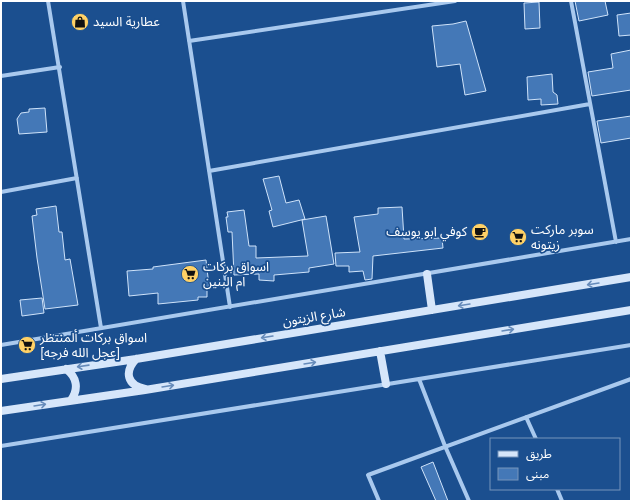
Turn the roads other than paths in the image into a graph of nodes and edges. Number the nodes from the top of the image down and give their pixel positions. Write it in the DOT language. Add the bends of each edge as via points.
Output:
graph roads {
  1 [pos="48,1"];
  2 [pos="183,1"];
  3 [pos="455,1"];
  4 [pos="571,1"];
  5 [pos="433,3"];
  6 [pos="189,40"];
  7 [pos="60,67"];
  8 [pos="1,76"];
  9 [pos="590,104"];
  10 [pos="209,171"];
  11 [pos="77,178"];
  12 [pos="1,192"];
  13 [pos="631,240"];
  14 [pos="616,242"];
  15 [pos="427,274"];
  16 [pos="631,278"];
  17 [pos="230,307"];
  18 [pos="432,310"];
  19 [pos="631,310"];
  20 [pos="101,328"];
  21 [pos="1,345"];
  22 [pos="631,345"];
  23 [pos="380,352"];
  24 [pos="136,359"];
  25 [pos="66,369"];
  26 [pos="1,379"];
  27 [pos="419,379"];
  28 [pos="631,379"];
  29 [pos="386,384"];
  30 [pos="145,390"];
  31 [pos="71,400"];
  32 [pos="1,411"];
  33 [pos="526,417"];
  34 [pos="536,438"];
  35 [pos="1,446"];
  36 [pos="445,446"];
  37 [pos="557,490"];
  38 [pos="379,501"];
  39 [pos="469,501"];
  40 [pos="562,501"];
  1 -- 7 [label="street"];
  2 -- 6 [label="street"];
  3 -- 5 [label="street"];
  4 -- 9 [label="street"];
  5 -- 6 [label="street"];
  6 -- 10 [label="street"];
  7 -- 8 [label="street"];
  7 -- 11 [label="street"];
  9 -- 10 [label="street"];
  9 -- 14 [label="street"];
  10 -- 17 [label="street"];
  11 -- 12 [label="street"];
  11 -- 20 [label="street"];
  13 -- 14 [label="street"];
  14 -- 15 [label="street"];
  15 -- 17 [label="street"];
  15 -- 18 [label="main road"];
  16 -- 18 [label="main road, شارع الزيتون, one-way"];
  17 -- 20 [label="street"];
  18 -- 24 [label="main road, شارع الزيتون, one-way"];
  23 -- 19 [label="main road, one-way"];
  20 -- 21 [label="street"];
  22 -- 27 [label="street"];
  23 -- 29 [label="main road"];
  30 -- 23 [label="main road, one-way"];
  24 -- 25 [label="main road, شارع الزيتون, one-way"];
  24 -- 30 [label="main road" via="129,370 130,378 133,384"];
  25 -- 26 [label="main road, شارع الزيتون"];
  25 -- 31 [label="main road" via="71,372 76,384"];
  27 -- 29 [label="street"];
  27 -- 36 [label="street"];
  28 -- 33 [label="street"];
  29 -- 35 [label="street"];
  30 -- 31 [label="main road"];
  32 -- 31 [label="main road, one-way"];
  33 -- 34 [label="street"];
  33 -- 36 [label="street"];
  36 -- 38 [label="street" via="368,475"];
  36 -- 39 [label="street"];
  37 -- 40 [label="street"];
}
